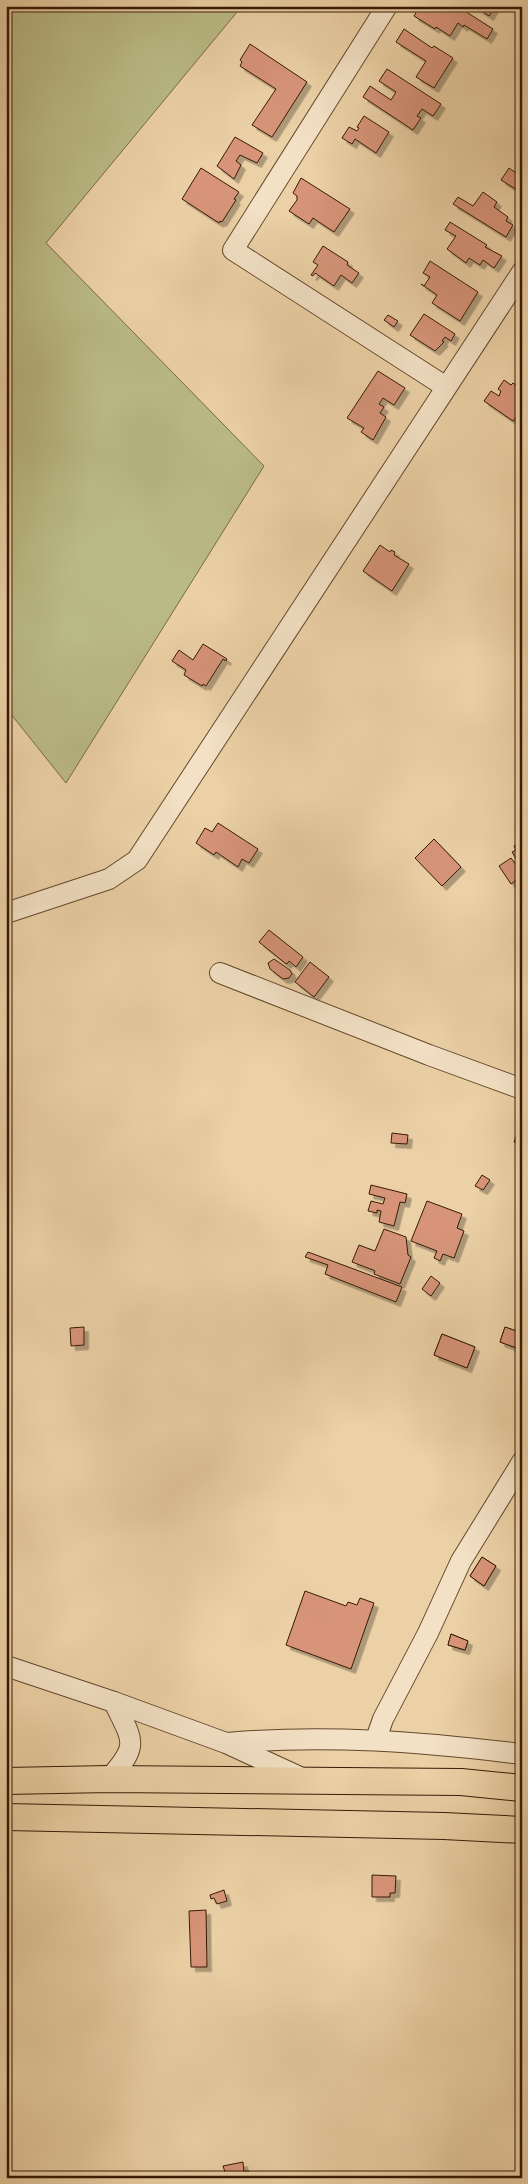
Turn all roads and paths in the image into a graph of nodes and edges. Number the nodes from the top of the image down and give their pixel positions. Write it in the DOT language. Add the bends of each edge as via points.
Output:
graph roads {
  1 [pos="387,6"];
  2 [pos="522,272"];
  3 [pos="446,388"];
  4 [pos="6,913"];
  5 [pos="220,973"];
  6 [pos="522,1089"];
  7 [pos="522,1462"];
  8 [pos="6,1666"];
  9 [pos="114,1702"];
  10 [pos="376,1739"];
  11 [pos="226,1743"];
  12 [pos="522,1754"];
  13 [pos="108,1779"];
  14 [pos="6,1780"];
  15 [pos="306,1780"];
  16 [pos="522,1788"];
  17 [pos="6,1817"];
  18 [pos="522,1830"];
  1 -- 3 [label="street" via="234,250"];
  2 -- 3 [label="street"];
  3 -- 4 [label="street" via="137,860 109,878"];
  5 -- 6 [label="street"];
  7 -- 10 [label="street" via="461,1561"];
  8 -- 9 [label="street"];
  9 -- 11 [label="street"];
  9 -- 13 [label="street" via="129,1734 131,1748"];
  10 -- 11 [label="street" via="272,1739"];
  10 -- 12 [label="street"];
  11 -- 15 [label="street"];
  13 -- 14 [label="main road"];
  13 -- 15 [label="main road"];
  15 -- 16 [label="main road" via="461,1782"];
  17 -- 18 [label="main road"];
}
